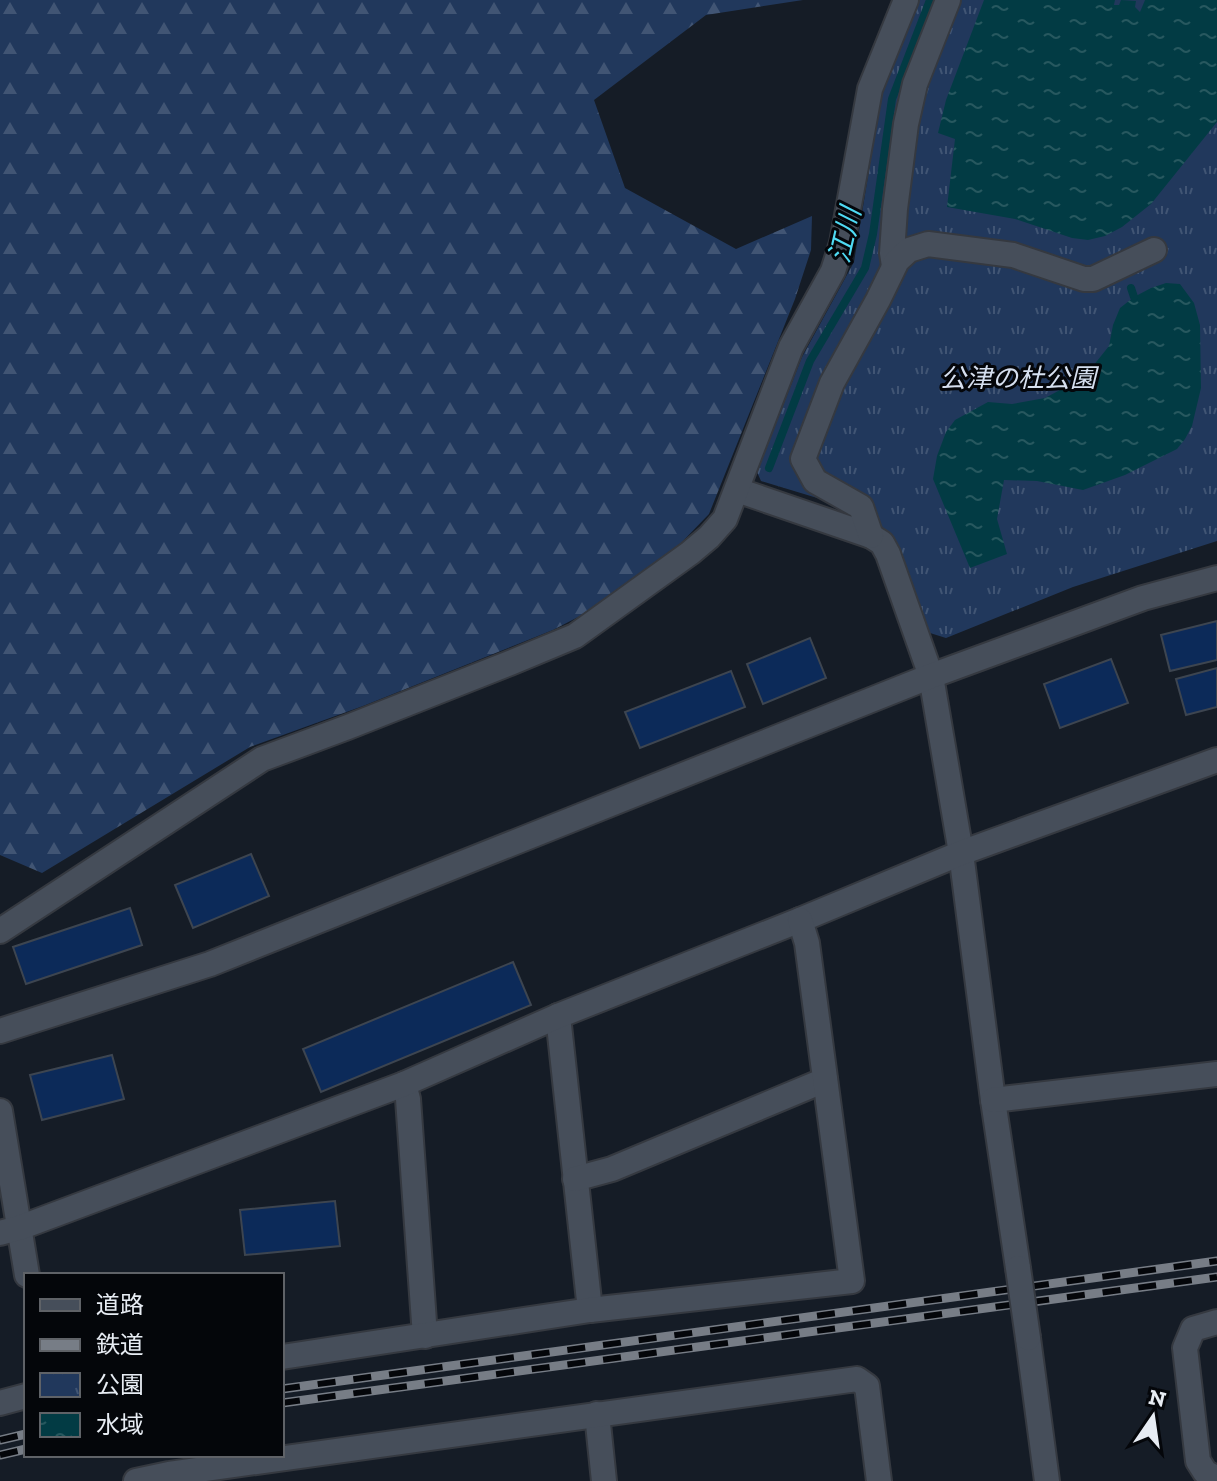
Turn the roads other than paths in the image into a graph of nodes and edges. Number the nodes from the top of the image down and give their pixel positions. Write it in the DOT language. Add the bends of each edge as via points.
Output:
graph roads {
  1 [pos="906,0"];
  2 [pos="948,0"];
  3 [pos="1154,250"];
  4 [pos="894,266"];
  5 [pos="737,490"];
  6 [pos="871,536"];
  7 [pos="1217,578"];
  8 [pos="931,676"];
  9 [pos="1217,760"];
  10 [pos="961,853"];
  11 [pos="800,920"];
  12 [pos="0,931"];
  13 [pos="558,1016"];
  14 [pos="0,1031"];
  15 [pos="1217,1074"];
  16 [pos="825,1080"];
  17 [pos="404,1084"];
  18 [pos="993,1100"];
  19 [pos="0,1111"];
  20 [pos="575,1179"];
  21 [pos="10,1230"];
  22 [pos="26,1273"];
  23 [pos="590,1310"];
  24 [pos="1217,1322"];
  25 [pos="425,1336"];
  26 [pos="284,1357"];
  27 [pos="24,1397"];
  28 [pos="0,1403"];
  29 [pos="597,1414"];
  30 [pos="1217,1479"];
  31 [pos="136,1481"];
  32 [pos="604,1481"];
  33 [pos="879,1481"];
  34 [pos="1047,1481"];
  1 -- 5 [label="street" via="870,89 833,271 791,347"];
  2 -- 4 [label="street" via="915,84 906,124"];
  3 -- 4 [label="street" via="1093,279 1013,255 928,244 909,250"];
  4 -- 6 [label="street" via="832,383 803,459 815,481 861,507"];
  5 -- 6 [label="street"];
  5 -- 12 [label="street" via="725,519 709,537 575,636 262,759"];
  6 -- 8 [label="street" via="888,554"];
  7 -- 8 [label="street" via="1143,598"];
  8 -- 10 [label="street"];
  8 -- 14 [label="street" via="210,964"];
  9 -- 10 [label="street"];
  10 -- 11 [label="street"];
  10 -- 18 [label="street"];
  11 -- 13 [label="street"];
  11 -- 16 [label="street"];
  13 -- 17 [label="street"];
  13 -- 20 [label="street"];
  15 -- 18 [label="street"];
  16 -- 20 [label="street" via="612,1169"];
  16 -- 23 [label="street" via="852,1281"];
  17 -- 21 [label="street"];
  17 -- 25 [label="street"];
  18 -- 34 [label="street, bridge"];
  19 -- 21 [label="street"];
  20 -- 23 [label="street"];
  21 -- 22 [label="street"];
  23 -- 25 [label="street"];
  24 -- 30 [label="street" via="1193,1329 1185,1348 1198,1461"];
  25 -- 26 [label="street"];
  27 -- 28 [label="street"];
  29 -- 31 [label="street"];
  29 -- 32 [label="street"];
  29 -- 33 [label="street" via="857,1379 867,1386"];
}
